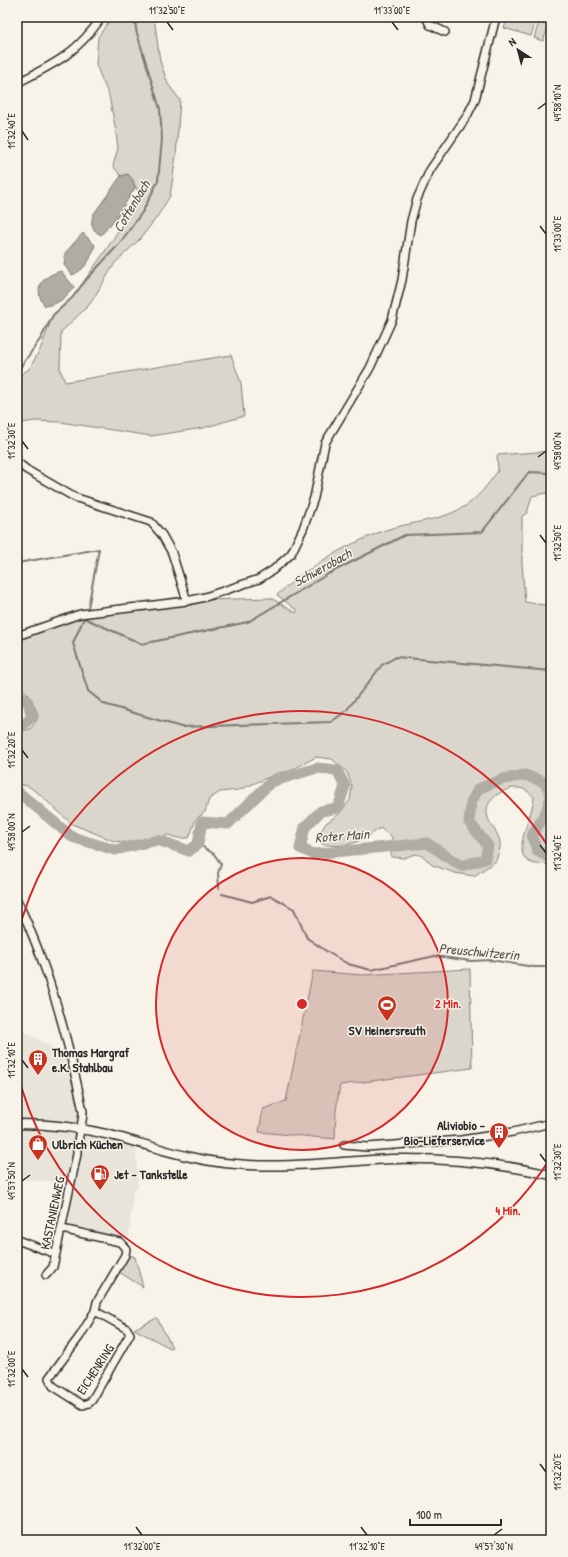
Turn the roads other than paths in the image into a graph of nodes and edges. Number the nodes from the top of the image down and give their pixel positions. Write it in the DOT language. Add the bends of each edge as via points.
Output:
graph roads {
  1 [pos="102,17"];
  2 [pos="426,17"];
  3 [pos="496,17"];
  4 [pos="445,32"];
  5 [pos="17,83"];
  6 [pos="17,462"];
  7 [pos="187,601"];
  8 [pos="17,636"];
  9 [pos="17,900"];
  10 [pos="551,1122"];
  11 [pos="17,1124"];
  12 [pos="81,1128"];
  13 [pos="344,1144"];
  14 [pos="551,1175"];
  15 [pos="62,1229"];
  16 [pos="17,1240"];
  17 [pos="56,1254"];
  18 [pos="46,1275"];
  19 [pos="95,1312"];
  1 -- 5 [label="street" via="76,49"];
  2 -- 4 [label="street" via="430,25"];
  3 -- 7 [label="street" via="475,100 422,185 392,320 370,368 325,443 314,498 298,539 284,562 263,577"];
  6 -- 7 [label="street" via="74,498 151,522 172,553"];
  7 -- 8 [label="street" via="85,613"];
  9 -- 12 [label="street, KASTANIENWEG" via="34,937 71,1055 83,1111"];
  10 -- 13 [label="street" via="513,1132 461,1140 364,1147"];
  11 -- 12 [label="main road"];
  12 -- 14 [label="main road" via="218,1163 256,1165 393,1159 447,1160 498,1165"];
  12 -- 15 [label="street, KASTANIENWEG" via="83,1136"];
  15 -- 17 [label="street, KASTANIENWEG"];
  15 -- 19 [label="street, EICHENRING" via="120,1242 126,1247 125,1255 97,1302"];
  16 -- 17 [label="street"];
  17 -- 18 [label="street, KASTANIENWEG" via="53,1267"];
  19 -- 19 [label="street, EICHENRING" via="78,1340 49,1378 53,1386 84,1405 92,1400 130,1334 126,1328"];
}
